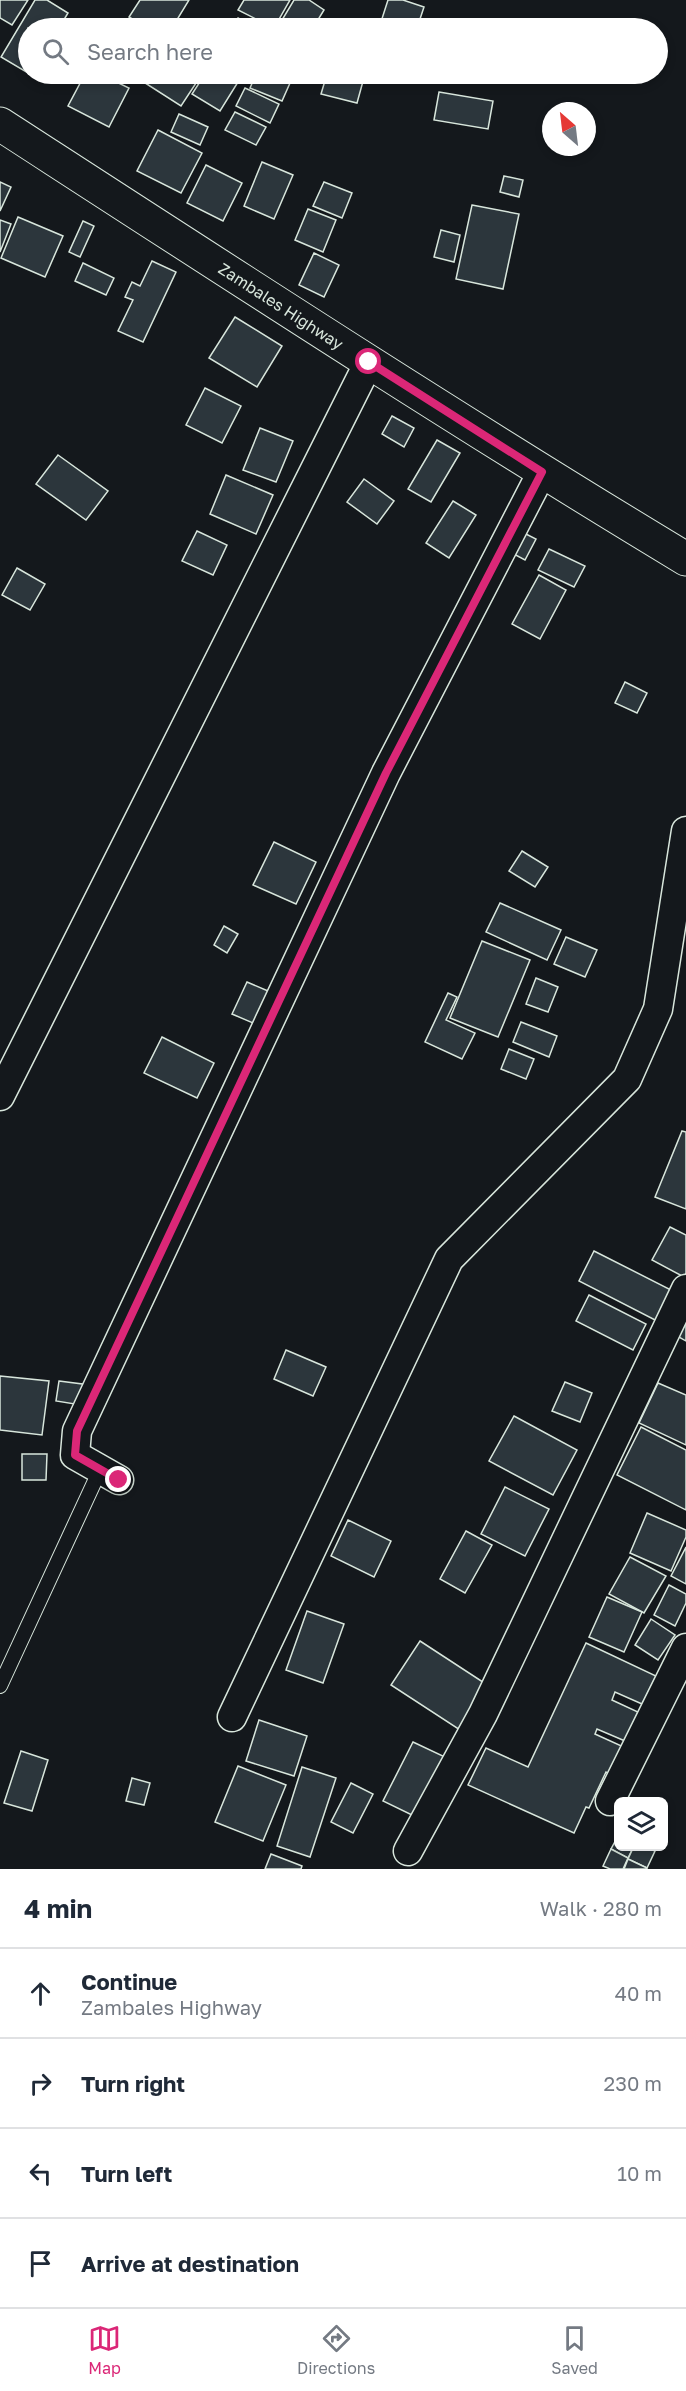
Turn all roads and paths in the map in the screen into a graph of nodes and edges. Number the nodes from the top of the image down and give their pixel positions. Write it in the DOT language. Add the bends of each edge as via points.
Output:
graph roads {
  1 [pos="0,124"];
  2 [pos="369,362"];
  3 [pos="542,472"];
  4 [pos="686,559"];
  5 [pos="686,831"];
  6 [pos="0,1096"];
  7 [pos="686,1289"];
  8 [pos="109,1475"];
  9 [pos="686,1648"];
  10 [pos="0,1686"];
  11 [pos="232,1717"];
  12 [pos="610,1801"];
  13 [pos="408,1851"];
  1 -- 2 [label="main road, Zambales Highway"];
  2 -- 3 [label="main road, Zambales Highway"];
  2 -- 6 [label="street"];
  3 -- 4 [label="main road, Zambales Highway"];
  3 -- 8 [label="street" via="386,773 77,1431 75,1455"];
  5 -- 11 [label="street" via="658,1009 627,1079 449,1259"];
  7 -- 13 [label="street" via="483,1714"];
  8 -- 10 [label="lane"];
  9 -- 12 [label="street"];
}
